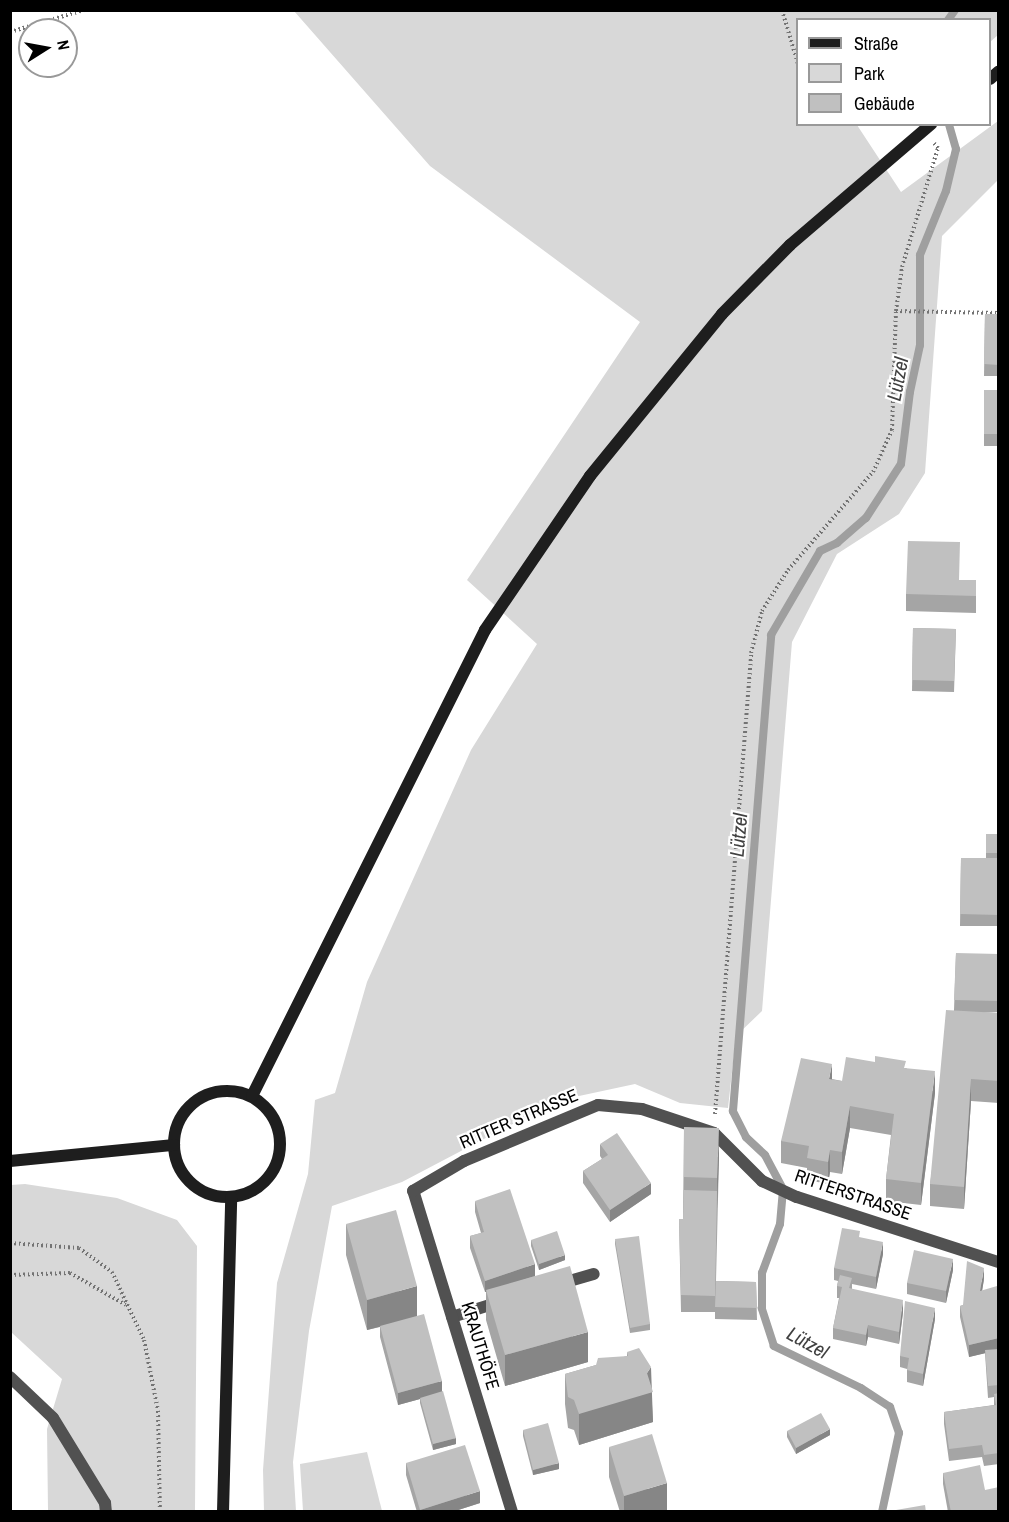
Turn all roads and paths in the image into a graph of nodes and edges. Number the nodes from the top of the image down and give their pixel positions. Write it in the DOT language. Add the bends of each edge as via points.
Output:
graph roads {
  1 [pos="84,10"];
  2 [pos="782,10"];
  3 [pos="10,32"];
  4 [pos="796,57"];
  5 [pos="929,126"];
  6 [pos="933,140"];
  7 [pos="896,311"];
  8 [pos="999,313"];
  9 [pos="252,1096"];
  10 [pos="714,1133"];
  11 [pos="174,1145"];
  12 [pos="10,1161"];
  13 [pos="413,1191"];
  14 [pos="231,1197"];
  15 [pos="10,1243"];
  16 [pos="999,1262"];
  17 [pos="594,1274"];
  18 [pos="10,1275"];
  19 [pos="550,1287"];
  20 [pos="518,1297"];
  21 [pos="127,1306"];
  22 [pos="452,1317"];
  23 [pos="10,1377"];
  24 [pos="106,1512"];
  25 [pos="160,1512"];
  26 [pos="223,1512"];
  27 [pos="512,1512"];
  1 -- 3 [label="path"];
  2 -- 4 [label="path"];
  5 -- 9 [label="main road" via="790,245 722,314 590,476 485,630"];
  6 -- 7 [label="path" via="938,148 902,267"];
  7 -- 8 [label="path"];
  7 -- 10 [label="path" via="892,430 873,472 788,570 762,611 751,653"];
  9 -- 11 [label="main road" via="225,1091 199,1098 176,1127"];
  9 -- 14 [label="main road" via="276,1120 280,1154 263,1184"];
  10 -- 13 [label="street, RITTER STRASSE" via="642,1109 598,1105 514,1137"];
  10 -- 16 [label="street, RITTERSTRASSE" via="762,1181 797,1197"];
  11 -- 12 [label="main road"];
  11 -- 14 [label="main road" via="177,1162 198,1189"];
  13 -- 22 [label="street, KRAUTHÖFE"];
  14 -- 26 [label="main road"];
  15 -- 21 [label="path" via="79,1248 112,1272"];
  17 -- 19 [label="street"];
  18 -- 21 [label="path" via="70,1273"];
  20 -- 22 [label="street"];
  21 -- 25 [label="path" via="144,1340 158,1411"];
  22 -- 27 [label="street, KRAUTHÖFE"];
  23 -- 24 [label="street" via="53,1418 105,1503"];
}
